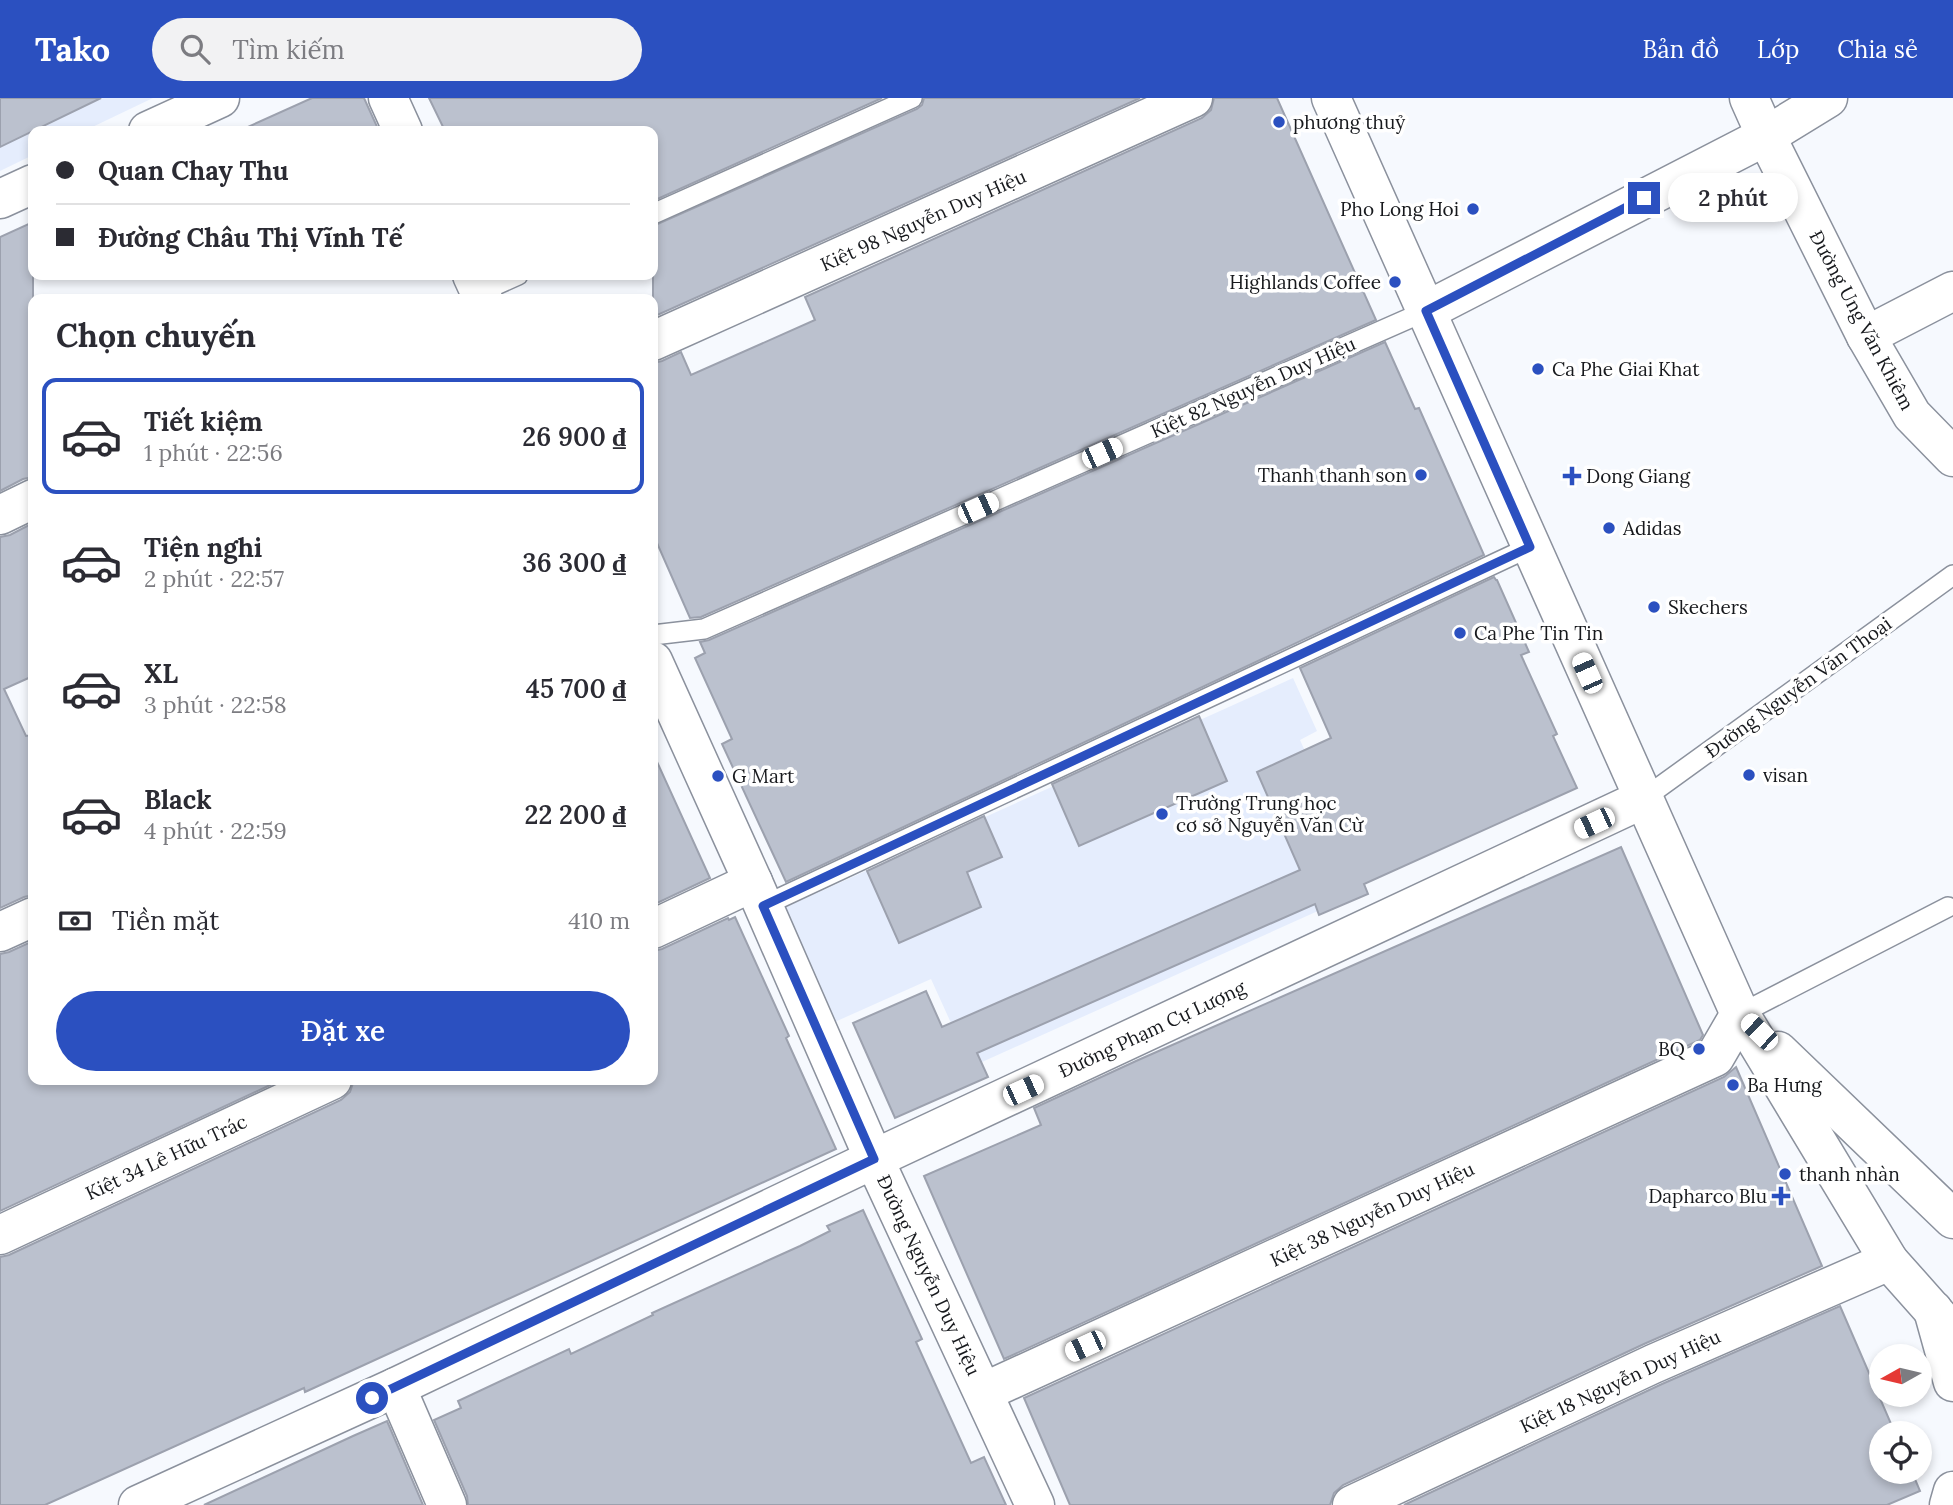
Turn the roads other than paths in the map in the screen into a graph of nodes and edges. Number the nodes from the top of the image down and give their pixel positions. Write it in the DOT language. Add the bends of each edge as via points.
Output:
graph roads {
  1 [pos="220,98"];
  2 [pos="388,98"];
  3 [pos="912,98"];
  4 [pos="1193,98"];
  5 [pos="1331,98"];
  6 [pos="1749,98"];
  7 [pos="1828,98"];
  8 [pos="159,126"];
  9 [pos="401,126"];
  10 [pos="1766,136"];
  11 [pos="28,186"];
  12 [pos="0,199"];
  13 [pos="658,212"];
  14 [pos="505,280"];
  15 [pos="475,291"];
  16 [pos="1953,291"];
  17 [pos="1426,311"];
  18 [pos="1866,336"];
  19 [pos="658,339"];
  20 [pos="1953,457"];
  21 [pos="28,501"];
  22 [pos="0,515"];
  23 [pos="1530,547"];
  24 [pos="1953,575"];
  25 [pos="658,634"];
  26 [pos="658,672"];
  27 [pos="1643,799"];
  28 [pos="758,894"];
  29 [pos="1948,907"];
  30 [pos="28,919"];
  31 [pos="658,927"];
  32 [pos="0,932"];
  33 [pos="1740,1014"];
  34 [pos="321,1085"];
  35 [pos="874,1159"];
  36 [pos="1953,1219"];
  37 [pos="0,1235"];
  38 [pos="1889,1261"];
  39 [pos="1943,1322"];
  40 [pos="1953,1382"];
  41 [pos="396,1387"];
  42 [pos="984,1392"];
  43 [pos="1953,1491"];
  44 [pos="152,1502"];
  45 [pos="447,1505"];
  46 [pos="1035,1505"];
  47 [pos="1352,1505"];
  48 [pos="1949,1505"];
  1 -- 8 [label="street"];
  2 -- 9 [label="street"];
  3 -- 13 [label="lane"];
  4 -- 19 [label="street, Kiệt 98 Nguyễn Duy Hiệu"];
  5 -- 17 [label="street"];
  6 -- 10 [label="street, Đường Ung Văn Khiêm"];
  7 -- 10 [label="street"];
  10 -- 17 [label="street"];
  10 -- 18 [label="street, Đường Ung Văn Khiêm"];
  11 -- 12 [label="street"];
  14 -- 15 [label="lane"];
  16 -- 18 [label="street"];
  17 -- 23 [label="street"];
  17 -- 25 [label="lane, Kiệt 82 Nguyễn Duy Hiệu" via="704,629"];
  18 -- 20 [label="street, Đường Ung Văn Khiêm" via="1912,415"];
  21 -- 22 [label="street"];
  23 -- 27 [label="street"];
  23 -- 28 [label="lane"];
  24 -- 27 [label="lane, Đường Nguyễn Văn Thoại"];
  26 -- 28 [label="street, Đường Nguyễn Duy Hiệu"];
  27 -- 33 [label="street"];
  27 -- 35 [label="street, Đường Phạm Cự Lượng"];
  28 -- 31 [label="street"];
  28 -- 35 [label="street, Đường Nguyễn Duy Hiệu"];
  29 -- 33 [label="lane"];
  30 -- 32 [label="street"];
  33 -- 36 [label="street"];
  33 -- 38 [label="street"];
  33 -- 42 [label="street, Kiệt 38 Nguyễn Duy Hiệu" via="1715,1057"];
  34 -- 37 [label="street, Kiệt 34 Lê Hữu Trác"];
  35 -- 41 [label="street, Đường Phạm Cự Lượng"];
  35 -- 42 [label="street, Đường Nguyễn Duy Hiệu"];
  38 -- 39 [label="street"];
  38 -- 47 [label="street, Kiệt 18 Nguyễn Duy Hiệu" via="1653,1364"];
  39 -- 40 [label="street"];
  41 -- 44 [label="street, Đường Phạm Cự Lượng"];
  41 -- 45 [label="street"];
  42 -- 46 [label="street, Đường Nguyễn Duy Hiệu"];
  43 -- 48 [label="street"];
}
